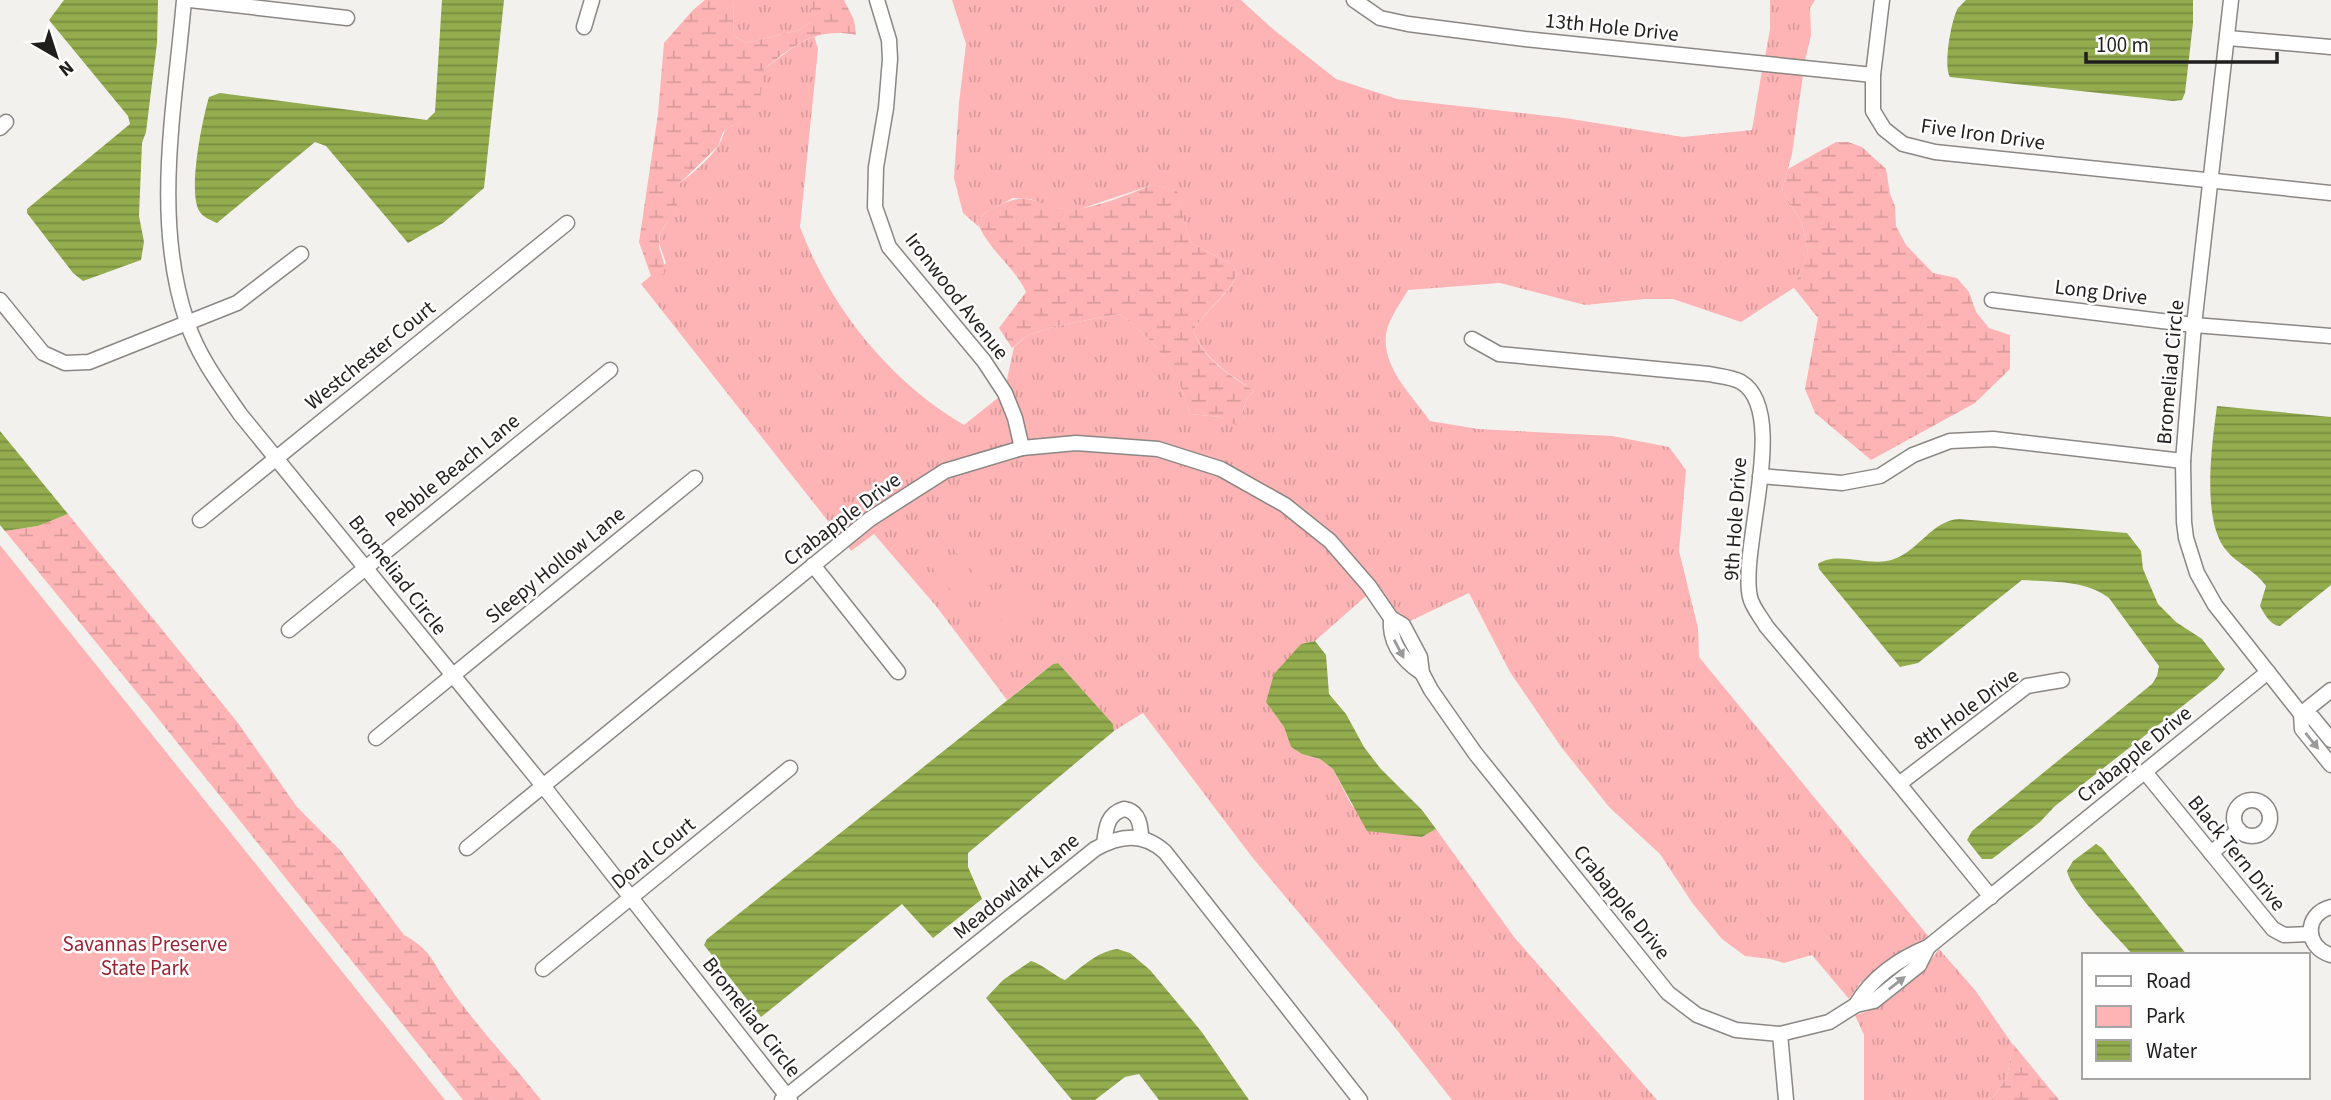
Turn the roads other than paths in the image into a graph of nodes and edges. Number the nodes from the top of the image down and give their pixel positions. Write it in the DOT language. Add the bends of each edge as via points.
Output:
graph roads {
  1 [pos="184,0"];
  2 [pos="190,0"];
  3 [pos="592,0"];
  4 [pos="877,0"];
  5 [pos="1354,0"];
  6 [pos="1882,0"];
  7 [pos="2231,0"];
  8 [pos="347,18"];
  9 [pos="584,27"];
  10 [pos="2228,38"];
  11 [pos="2331,47"];
  12 [pos="1873,75"];
  13 [pos="2212,181"];
  14 [pos="2331,193"];
  15 [pos="566,223"];
  16 [pos="301,254"];
  17 [pos="0,300"];
  18 [pos="1992,300"];
  19 [pos="187,323"];
  20 [pos="2194,325"];
  21 [pos="2331,336"];
  22 [pos="1472,339"];
  23 [pos="610,370"];
  24 [pos="1022,448"];
  25 [pos="277,458"];
  26 [pos="2183,461"];
  27 [pos="1760,475"];
  28 [pos="695,478"];
  29 [pos="200,520"];
  30 [pos="813,565"];
  31 [pos="366,568"];
  32 [pos="289,630"];
  33 [pos="898,672"];
  34 [pos="2268,672"];
  35 [pos="451,676"];
  36 [pos="2062,680"];
  37 [pos="2331,690"];
  38 [pos="2301,714"];
  39 [pos="376,738"];
  40 [pos="2331,740"];
  41 [pos="2331,765"];
  42 [pos="790,768"];
  43 [pos="2145,772"];
  44 [pos="1899,784"];
  45 [pos="544,787"];
  46 [pos="2239,830"];
  47 [pos="1141,838"];
  48 [pos="1104,844"];
  49 [pos="467,848"];
  50 [pos="2211,853"];
  51 [pos="1992,897"];
  52 [pos="632,898"];
  53 [pos="2331,907"];
  54 [pos="2310,934"];
  55 [pos="2331,955"];
  56 [pos="543,969"];
  57 [pos="1780,1034"];
  58 [pos="786,1099"];
  59 [pos="1360,1100"];
  60 [pos="1786,1100"];
  1 -- 19 [label="street, Bromeliad Circle" via="168,178 168,241"];
  2 -- 8 [label="street"];
  3 -- 9 [label="street"];
  4 -- 24 [label="street, Ironwood Avenue" via="890,59 875,207 889,247 984,361 1004,393"];
  5 -- 12 [label="street, 13th Hole Drive" via="1380,18 1408,24"];
  6 -- 12 [label="street, Five Iron Drive"];
  7 -- 10 [label="street, Bromeliad Circle"];
  10 -- 11 [label="street"];
  10 -- 13 [label="street, Bromeliad Circle"];
  12 -- 13 [label="street, Five Iron Drive" via="1874,111 1884,129 1903,144 1935,152"];
  13 -- 14 [label="street, Five Iron Drive"];
  13 -- 20 [label="street, Bromeliad Circle"];
  15 -- 25 [label="street, Westchester Court"];
  16 -- 19 [label="street" via="237,303"];
  17 -- 19 [label="street" via="43,353 65,363 89,362"];
  18 -- 20 [label="street, Long Drive"];
  19 -- 25 [label="street, Bromeliad Circle" via="210,370"];
  20 -- 21 [label="street, Long Drive"];
  20 -- 26 [label="street, Bromeliad Circle"];
  22 -- 27 [label="street, 9th Hole Drive" via="1499,354 1709,374 1740,381 1755,396 1762,418"];
  23 -- 31 [label="street, Pebble Beach Lane"];
  24 -- 30 [label="street, Crabapple Drive" via="945,471 870,519"];
  24 -- 57 [label="street, Crabapple Drive" via="1076,443 1158,449 1221,469 1285,505 1330,541 1391,618 1403,625 1431,690 1475,753 1668,993 1697,1015 1736,1030"];
  25 -- 29 [label="street, Westchester Court"];
  25 -- 31 [label="street, Bromeliad Circle"];
  26 -- 27 [label="street" via="1993,439 1950,441 1913,455 1880,476 1842,483"];
  26 -- 34 [label="street, Bromeliad Circle" via="2186,538 2197,573 2215,605"];
  27 -- 44 [label="street, 9th Hole Drive" via="1750,598 1766,626"];
  28 -- 35 [label="street, Sleepy Hollow Lane"];
  30 -- 33 [label="street"];
  30 -- 45 [label="street, Crabapple Drive"];
  31 -- 32 [label="street, Pebble Beach Lane"];
  31 -- 35 [label="street, Bromeliad Circle"];
  34 -- 38 [label="street, Bromeliad Circle"];
  34 -- 43 [label="street, Crabapple Drive"];
  35 -- 39 [label="street, Sleepy Hollow Lane"];
  35 -- 45 [label="street, Bromeliad Circle"];
  36 -- 44 [label="street, 8th Hole Drive" via="2027,686"];
  37 -- 38 [label="street"];
  38 -- 40 [label="street, Bromeliad Circle" via="2313,718"];
  38 -- 41 [label="street, Bromeliad Circle, one-way" via="2302,729"];
  42 -- 52 [label="street, Doral Court"];
  43 -- 50 [label="street, Black Tern Drive"];
  43 -- 51 [label="street, Crabapple Drive"];
  44 -- 51 [label="street, 9th Hole Drive"];
  45 -- 49 [label="street, Crabapple Drive"];
  45 -- 52 [label="street, Bromeliad Circle"];
  46 -- 50 [label="street"];
  47 -- 48 [label="street, Meadowlark Lane"];
  47 -- 48 [label="street" via="1138,819 1124,809 1110,817"];
  47 -- 59 [label="street" via="1165,852"];
  48 -- 58 [label="street, Meadowlark Lane"];
  50 -- 54 [label="street, Black Tern Drive" via="2278,933"];
  51 -- 57 [label="street, Crabapple Drive" via="1928,947 1897,963 1865,989 1856,1005 1829,1022"];
  52 -- 56 [label="street, Doral Court"];
  52 -- 58 [label="street, Bromeliad Circle"];
  53 -- 54 [label="street, Black Tern Drive" via="2314,918"];
  54 -- 55 [label="street" via="2316,948"];
  57 -- 60 [label="street"];
}
